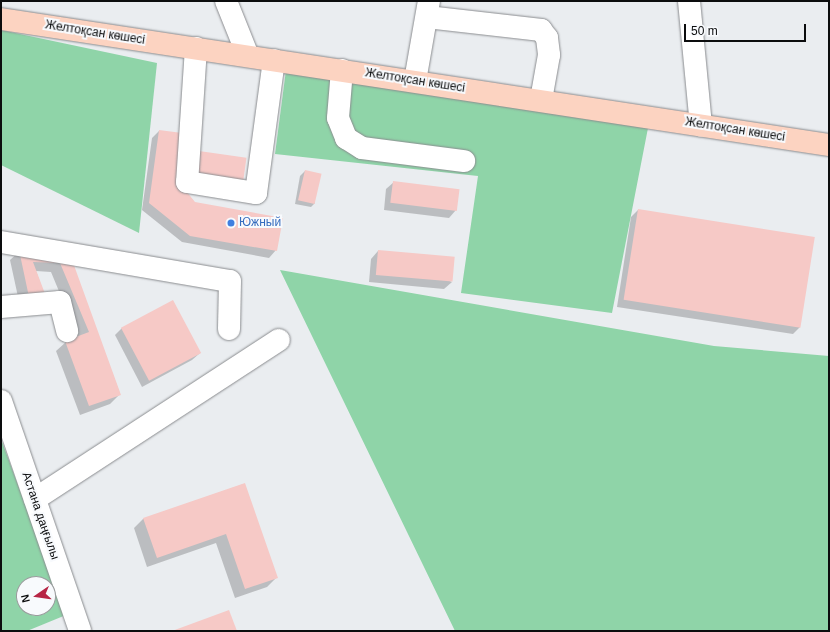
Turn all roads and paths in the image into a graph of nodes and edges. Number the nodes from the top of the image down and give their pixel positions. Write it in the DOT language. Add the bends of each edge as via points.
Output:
graph roads {
  1 [pos="226,1"];
  2 [pos="689,1"];
  3 [pos="428,9"];
  4 [pos="1,19"];
  5 [pos="196,48"];
  6 [pos="248,56"];
  7 [pos="274,60"];
  8 [pos="342,70"];
  9 [pos="415,81"];
  10 [pos="541,100"];
  11 [pos="701,125"];
  12 [pos="829,145"];
  13 [pos="464,161"];
  14 [pos="1,242"];
  15 [pos="1,307"];
  16 [pos="229,330"];
  17 [pos="67,332"];
  18 [pos="279,340"];
  19 [pos="1,401"];
  20 [pos="35,499"];
  21 [pos="77,630"];
  1 -- 6 [label="street"];
  2 -- 11 [label="street"];
  3 -- 9 [label="street"];
  3 -- 10 [label="street" via="540,30 547,38 549,55"];
  4 -- 5 [label="main road, Желтоқсан көшесі"];
  5 -- 6 [label="main road, Желтоқсан көшесі"];
  5 -- 7 [label="street" via="187,182 248,192 256,193"];
  6 -- 7 [label="main road, Желтоқсан көшесі"];
  7 -- 8 [label="main road, Желтоқсан көшесі"];
  8 -- 9 [label="main road, Желтоқсан көшесі"];
  8 -- 13 [label="street" via="338,118 346,138 362,148"];
  9 -- 10 [label="main road, Желтоқсан көшесі"];
  10 -- 11 [label="main road, Желтоқсан көшесі"];
  11 -- 12 [label="main road, Желтоқсан көшесі"];
  14 -- 16 [label="street" via="230,281"];
  15 -- 17 [label="street" via="60,302"];
  18 -- 20 [label="street"];
  19 -- 20 [label="street, Астана даңғылы"];
  20 -- 21 [label="street, Астана даңғылы"];
}
